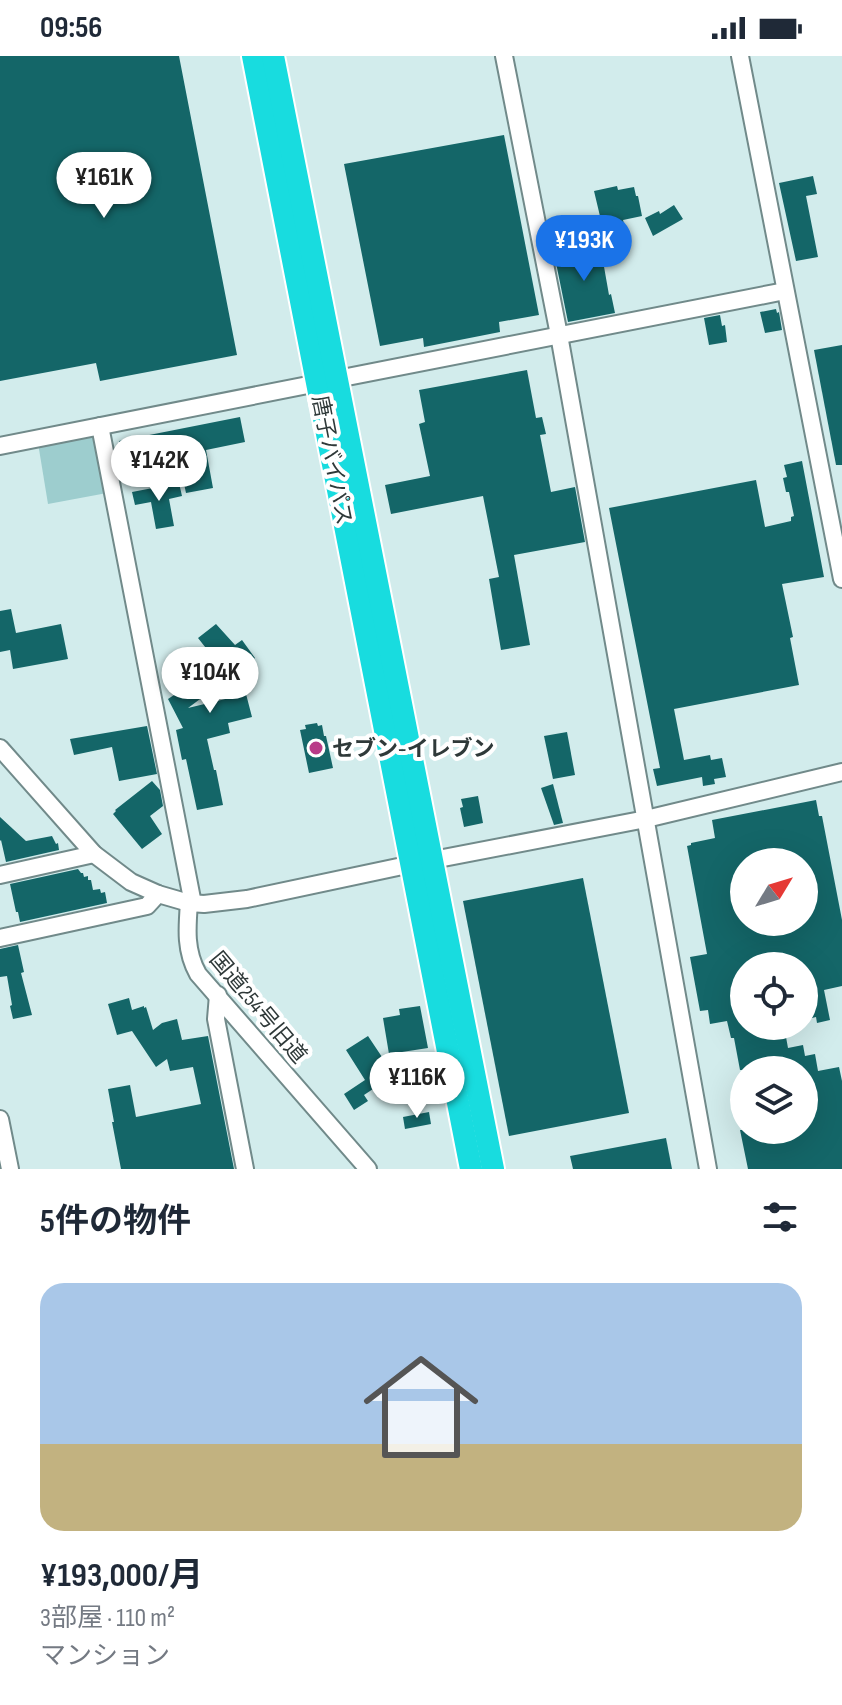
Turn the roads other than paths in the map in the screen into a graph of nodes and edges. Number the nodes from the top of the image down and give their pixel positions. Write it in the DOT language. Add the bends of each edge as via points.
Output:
graph roads {
  1 [pos="253,56"];
  2 [pos="273,56"];
  3 [pos="504,56"];
  4 [pos="740,56"];
  5 [pos="785,291"];
  6 [pos="559,335"];
  7 [pos="328,381"];
  8 [pos="100,426"];
  9 [pos="0,446"];
  10 [pos="842,579"];
  11 [pos="0,748"];
  12 [pos="842,772"];
  13 [pos="646,819"];
  14 [pos="94,854"];
  15 [pos="422,862"];
  16 [pos="0,875"];
  17 [pos="158,894"];
  18 [pos="191,904"];
  19 [pos="0,938"];
  20 [pos="218,995"];
  21 [pos="0,1119"];
  22 [pos="10,1169"];
  23 [pos="245,1169"];
  24 [pos="368,1169"];
  25 [pos="471,1169"];
  26 [pos="493,1169"];
  27 [pos="708,1169"];
  1 -- 7 [label="highway, 唐子バイパス"];
  2 -- 7 [label="highway, 唐子バイパス"];
  3 -- 6 [label="street"];
  4 -- 5 [label="street"];
  5 -- 6 [label="street"];
  5 -- 10 [label="street"];
  6 -- 7 [label="street"];
  6 -- 13 [label="street"];
  7 -- 8 [label="street"];
  7 -- 15 [label="highway, 唐子バイパス"];
  8 -- 9 [label="street"];
  8 -- 18 [label="street, 国道254号旧道"];
  11 -- 14 [label="street"];
  12 -- 13 [label="street"];
  13 -- 15 [label="street"];
  13 -- 27 [label="street"];
  14 -- 16 [label="street"];
  14 -- 17 [label="street" via="131,882"];
  15 -- 18 [label="street" via="247,899"];
  15 -- 25 [label="highway"];
  15 -- 26 [label="highway"];
  17 -- 18 [label="street"];
  17 -- 19 [label="street" via="147,906"];
  18 -- 20 [label="street, 国道254号旧道" via="188,951 198,974"];
  20 -- 23 [label="street" via="216,1019"];
  20 -- 24 [label="street, 国道254号旧道"];
  21 -- 22 [label="street"];
}
